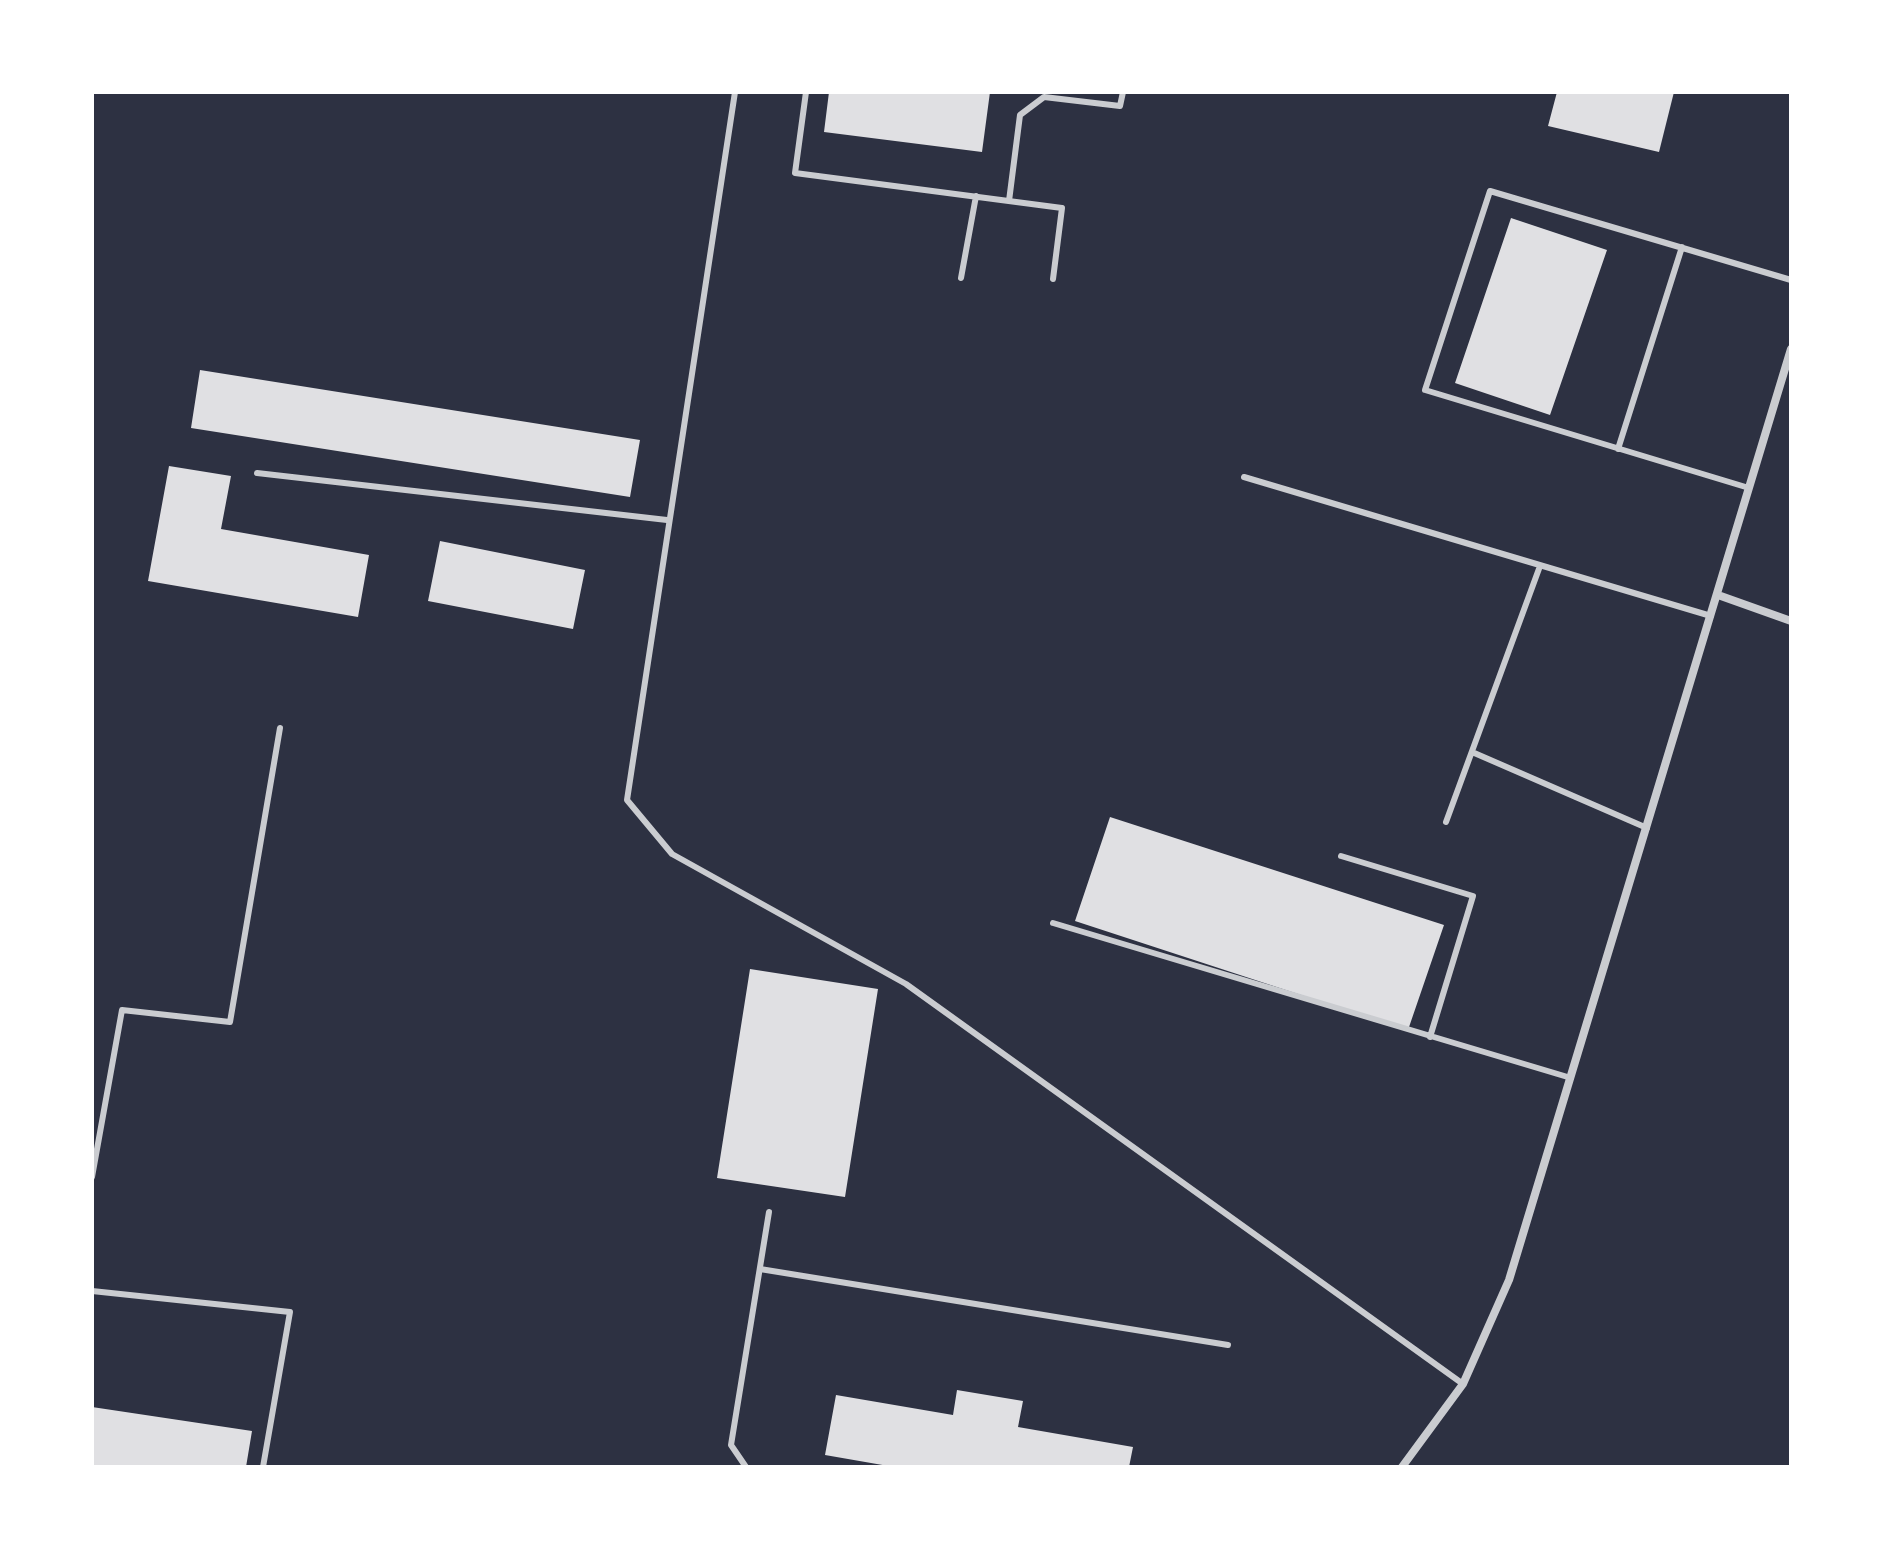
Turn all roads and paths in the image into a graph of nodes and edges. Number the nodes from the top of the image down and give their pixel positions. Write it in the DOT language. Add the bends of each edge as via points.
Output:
graph roads {
  1 [pos="735,92"];
  2 [pos="806,92"];
  3 [pos="1123,92"];
  4 [pos="976,196"];
  5 [pos="1009,201"];
  6 [pos="1682,247"];
  7 [pos="961,278"];
  8 [pos="1053,279"];
  9 [pos="1791,280"];
  10 [pos="1791,350"];
  11 [pos="1618,449"];
  12 [pos="257,473"];
  13 [pos="1244,477"];
  14 [pos="1749,488"];
  15 [pos="667,520"];
  16 [pos="1540,566"];
  17 [pos="1718,595"];
  18 [pos="1711,616"];
  19 [pos="1791,621"];
  20 [pos="280,728"];
  21 [pos="1472,752"];
  22 [pos="1446,822"];
  23 [pos="1647,828"];
  24 [pos="1341,856"];
  25 [pos="1053,923"];
  26 [pos="1430,1037"];
  27 [pos="1571,1078"];
  28 [pos="92,1177"];
  29 [pos="769,1212"];
  30 [pos="760,1269"];
  31 [pos="92,1291"];
  32 [pos="1228,1345"];
  33 [pos="1463,1384"];
  34 [pos="263,1467"];
  35 [pos="746,1467"];
  36 [pos="1402,1467"];
  1 -- 15 [label="lane"];
  2 -- 4 [label="lane" via="795,173"];
  3 -- 5 [label="lane" via="1120,106 1044,97 1020,115"];
  4 -- 5 [label="lane"];
  4 -- 7 [label="lane"];
  5 -- 8 [label="lane" via="1062,208"];
  6 -- 9 [label="lane"];
  6 -- 11 [label="lane"];
  6 -- 11 [label="lane" via="1490,191 1425,390"];
  10 -- 14 [label="street"];
  11 -- 14 [label="lane"];
  12 -- 15 [label="lane"];
  13 -- 16 [label="lane"];
  14 -- 17 [label="street"];
  15 -- 33 [label="lane" via="627,800 672,854 906,984"];
  16 -- 18 [label="lane"];
  16 -- 21 [label="lane"];
  17 -- 18 [label="street"];
  17 -- 19 [label="street"];
  18 -- 23 [label="street"];
  20 -- 28 [label="lane" via="230,1022 122,1010"];
  21 -- 22 [label="lane"];
  21 -- 23 [label="lane"];
  23 -- 27 [label="street"];
  24 -- 26 [label="lane" via="1473,896"];
  25 -- 26 [label="lane"];
  26 -- 27 [label="lane"];
  27 -- 33 [label="street" via="1509,1280"];
  29 -- 30 [label="lane"];
  30 -- 32 [label="lane"];
  30 -- 35 [label="lane" via="731,1445"];
  31 -- 34 [label="lane" via="290,1312"];
  33 -- 36 [label="street"];
}
